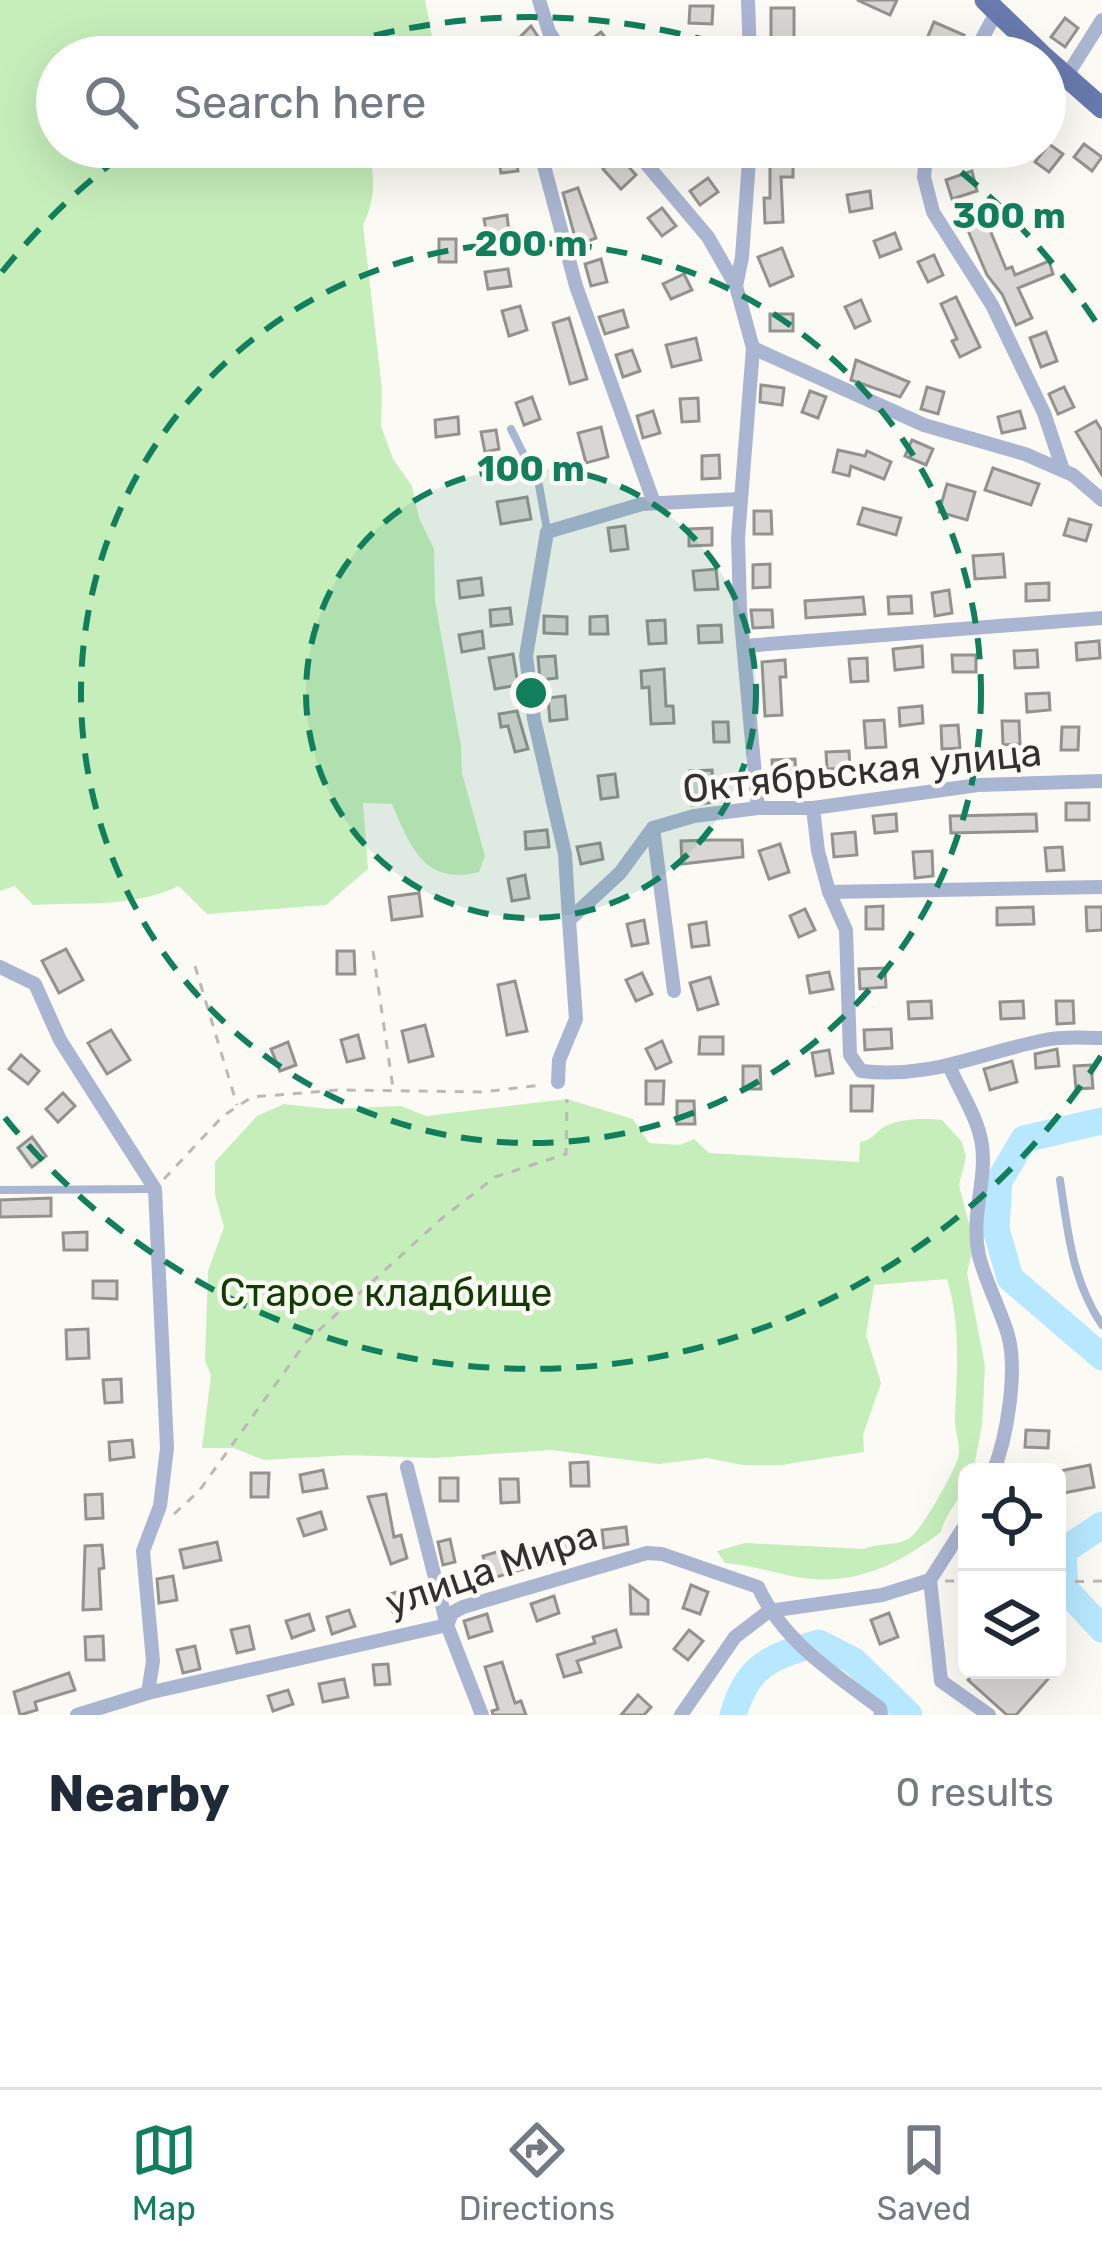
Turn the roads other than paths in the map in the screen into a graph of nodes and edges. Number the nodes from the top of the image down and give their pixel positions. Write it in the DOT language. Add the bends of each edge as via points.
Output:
graph roads {
  1 [pos="539,0"];
  2 [pos="748,0"];
  3 [pos="990,6"];
  4 [pos="1102,20"];
  5 [pos="552,36"];
  6 [pos="749,36"];
  7 [pos="979,36"];
  8 [pos="1021,36"];
  9 [pos="1066,77"];
  10 [pos="1102,108"];
  11 [pos="545,168"];
  12 [pos="650,168"];
  13 [pos="749,168"];
  14 [pos="925,168"];
  15 [pos="745,226"];
  16 [pos="708,237"];
  17 [pos="736,286"];
  18 [pos="753,348"];
  19 [pos="512,429"];
  20 [pos="1063,470"];
  21 [pos="740,499"];
  22 [pos="1102,500"];
  23 [pos="654,503"];
  24 [pos="547,532"];
  25 [pos="1102,618"];
  26 [pos="744,646"];
  27 [pos="1102,781"];
  28 [pos="758,808"];
  29 [pos="812,808"];
  30 [pos="653,828"];
  31 [pos="1102,887"];
  32 [pos="829,892"];
  33 [pos="569,920"];
  34 [pos="0,967"];
  35 [pos="674,991"];
  36 [pos="1102,1038"];
  37 [pos="950,1068"];
  38 [pos="558,1082"];
  39 [pos="1060,1180"];
  40 [pos="155,1189"];
  41 [pos="0,1190"];
  42 [pos="1102,1325"];
  43 [pos="997,1463"];
  44 [pos="407,1467"];
  45 [pos="958,1536"];
  46 [pos="930,1580"];
  47 [pos="769,1612"];
  48 [pos="447,1624"];
  49 [pos="148,1693"];
  50 [pos="77,1715"];
  51 [pos="482,1715"];
  52 [pos="681,1715"];
  53 [pos="881,1715"];
  54 [pos="989,1715"];
  1 -- 5 [label="street"];
  2 -- 6 [label="street"];
  3 -- 7 [label="street"];
  3 -- 8 [label="main road"];
  4 -- 9 [label="street"];
  9 -- 10 [label="main road"];
  11 -- 23 [label="street" via="576,286"];
  12 -- 16 [label="street"];
  13 -- 15 [label="street"];
  14 -- 20 [label="street" via="933,212 992,304"];
  15 -- 16 [label="street" via="730,237"];
  15 -- 17 [label="street"];
  16 -- 17 [label="street"];
  17 -- 18 [label="street"];
  18 -- 20 [label="street" via="924,425"];
  18 -- 21 [label="street"];
  19 -- 24 [label="lane" via="539,485"];
  20 -- 22 [label="street"];
  21 -- 23 [label="street"];
  21 -- 26 [label="street"];
  23 -- 24 [label="street"];
  24 -- 33 [label="street" via="526,656 565,854"];
  25 -- 26 [label="street"];
  26 -- 28 [label="street"];
  27 -- 29 [label="street, Октябрьская улица" via="978,785"];
  28 -- 29 [label="street, Октябрьская улица"];
  28 -- 30 [label="street, Октябрьская улица"];
  29 -- 32 [label="street"];
  30 -- 33 [label="street, Октябрьская улица"];
  30 -- 35 [label="street"];
  31 -- 32 [label="street"];
  32 -- 37 [label="street" via="846,930 850,1055 861,1071"];
  33 -- 38 [label="street" via="576,1018"];
  34 -- 40 [label="street" via="35,984 60,1040"];
  36 -- 37 [label="street" via="1051,1038"];
  37 -- 43 [label="street" via="977,1124 979,1254 1009,1339"];
  39 -- 42 [label="lane" via="1072,1261"];
  40 -- 41 [label="lane"];
  40 -- 49 [label="street" via="167,1448 160,1506 143,1551 153,1660"];
  44 -- 48 [label="street"];
  45 -- 46 [label="street"];
  46 -- 47 [label="street"];
  46 -- 54 [label="street" via="940,1681"];
  47 -- 48 [label="street, улица Мира" via="758,1587 647,1553 463,1607"];
  47 -- 52 [label="street" via="734,1637"];
  47 -- 53 [label="street, улица Мира"];
  48 -- 49 [label="street, улица Мира"];
  48 -- 51 [label="street"];
  49 -- 50 [label="street, улица Мира"];
}
